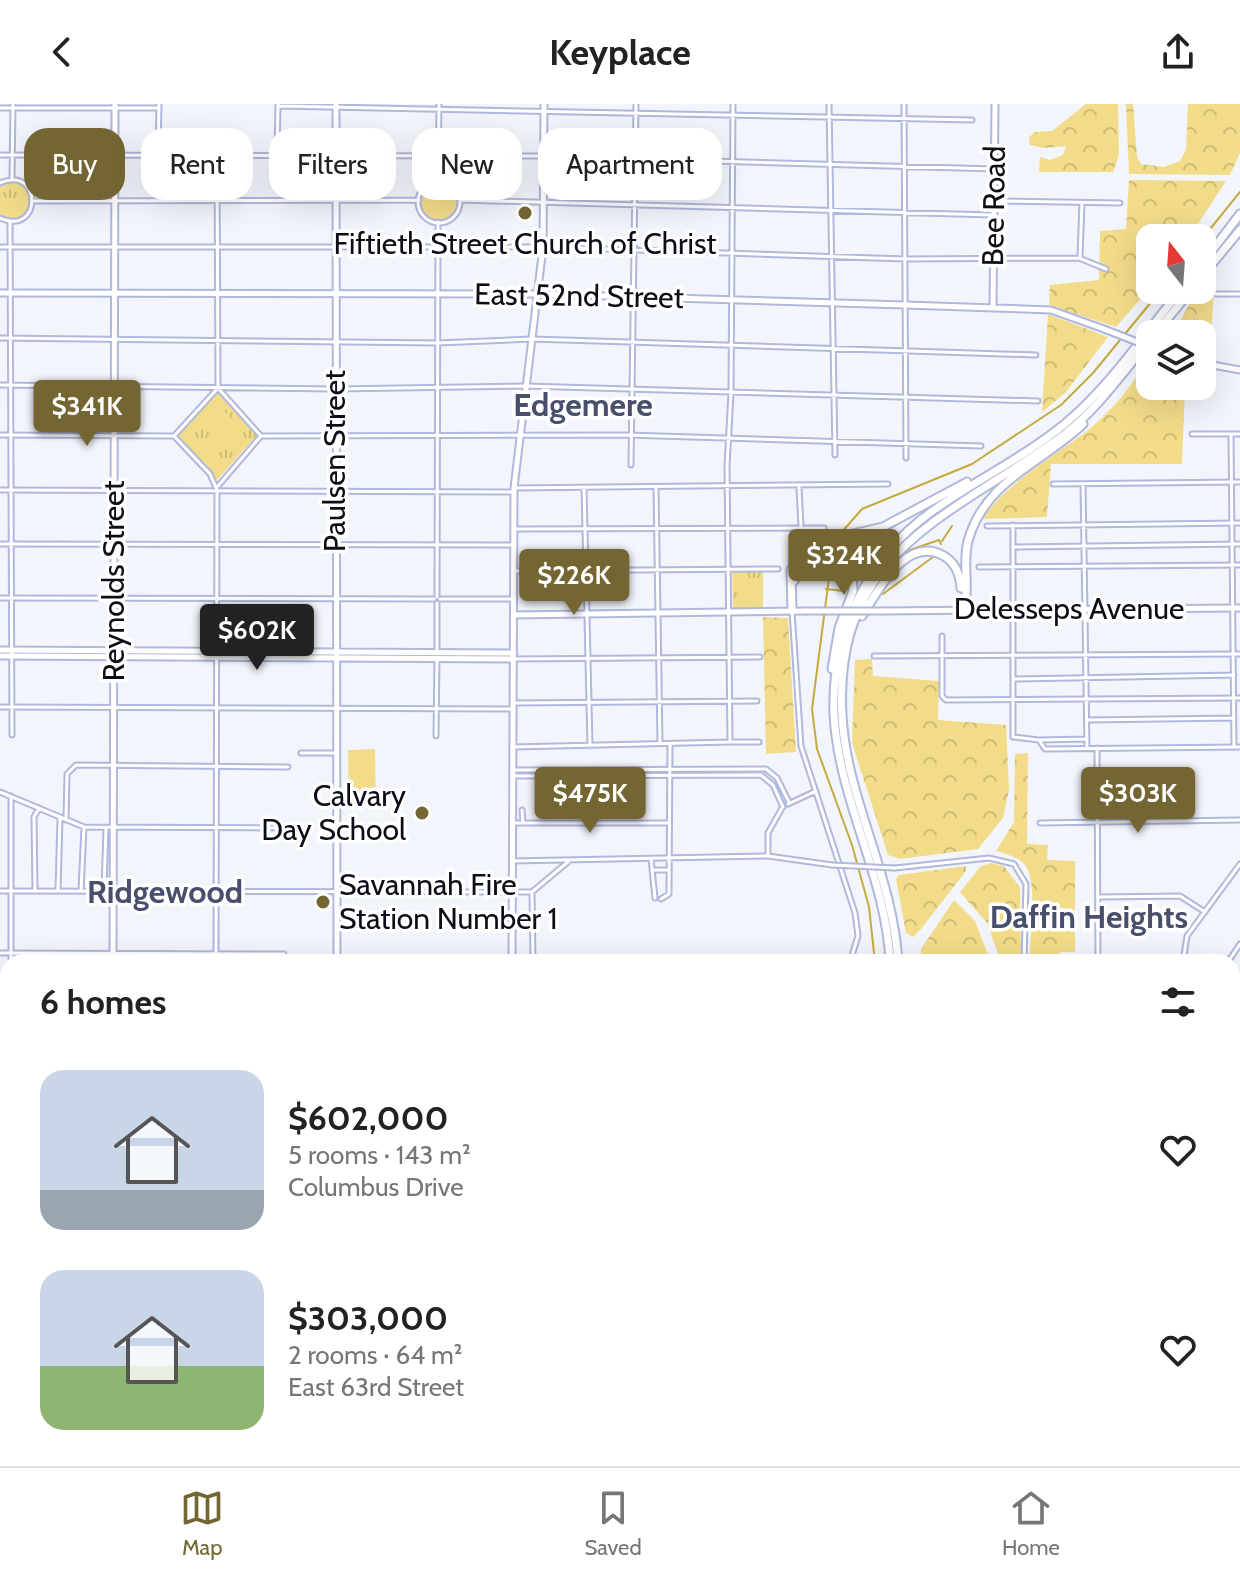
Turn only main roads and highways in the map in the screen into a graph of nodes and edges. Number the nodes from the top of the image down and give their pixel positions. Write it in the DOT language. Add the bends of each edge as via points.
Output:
graph roads {
  1 [pos="995,104"];
  2 [pos="115,106"];
  3 [pos="336,106"];
  4 [pos="544,108"];
  5 [pos="1240,216"];
  6 [pos="1240,230"];
  7 [pos="1216,246"];
  8 [pos="1216,259"];
  9 [pos="0,293"];
  10 [pos="115,293"];
  11 [pos="336,293"];
  12 [pos="539,294"];
  13 [pos="1169,304"];
  14 [pos="1180,304"];
  15 [pos="993,308"];
  16 [pos="1166,320"];
  17 [pos="1136,342"];
  18 [pos="1136,357"];
  19 [pos="1216,366"];
  20 [pos="1240,370"];
  21 [pos="1114,384"];
  22 [pos="1022,453"];
  23 [pos="1236,608"];
  24 [pos="964,610"];
  25 [pos="792,611"];
  26 [pos="514,615"];
  27 [pos="114,650"];
  28 [pos="847,652"];
  29 [pos="0,653"];
  30 [pos="12,653"];
  31 [pos="217,654"];
  32 [pos="336,655"];
  33 [pos="514,656"];
  34 [pos="114,657"];
  35 [pos="836,739"];
  36 [pos="113,954"];
  37 [pos="337,954"];
  38 [pos="512,954"];
  39 [pos="889,954"];
  40 [pos="897,954"];
  1 -- 15 [label="main road, Bee Road"];
  2 -- 10 [label="main road, Reynolds Street"];
  3 -- 11 [label="main road, Paulsen Street"];
  4 -- 12 [label="main road"];
  5 -- 7 [label="highway"];
  6 -- 8 [label="highway"];
  9 -- 10 [label="main road, East 52nd Street"];
  10 -- 11 [label="main road, East 52nd Street"];
  10 -- 27 [label="main road, Reynolds Street"];
  11 -- 12 [label="main road, East 52nd Street"];
  11 -- 32 [label="main road, Paulsen Street"];
  12 -- 15 [label="main road, East 52nd Street"];
  12 -- 26 [label="main road" via="514,490"];
  13 -- 22 [label="highway" via="1081,409"];
  14 -- 16 [label="highway"];
  15 -- 17 [label="main road, East 52nd Street, bridge" via="1051,310"];
  18 -- 21 [label="highway"];
  19 -- 20 [label="main road"];
  21 -- 24 [label="highway" via="1090,418 1002,484 981,508 967,546"];
  21 -- 28 [label="highway" via="1067,432 940,514 901,548 870,591"];
  22 -- 25 [label="highway" via="883,527 804,550 791,570"];
  22 -- 35 [label="highway" via="925,516 870,576 840,650 834,690"];
  23 -- 24 [label="main road, Delesseps Avenue"];
  24 -- 25 [label="main road, Delesseps Avenue, bridge"];
  24 -- 28 [label="highway" via="955,566 939,553 920,552 897,566 878,590"];
  25 -- 26 [label="main road, Delesseps Avenue"];
  25 -- 35 [label="highway" via="798,568 820,554 842,560 854,581 834,652 830,704"];
  26 -- 33 [label="main road"];
  27 -- 30 [label="main road"];
  27 -- 31 [label="main road"];
  27 -- 34 [label="main road, Reynolds Street"];
  28 -- 40 [label="highway" via="842,690 845,742 888,889"];
  29 -- 30 [label="main road"];
  30 -- 34 [label="main road"];
  31 -- 32 [label="main road"];
  31 -- 34 [label="main road"];
  32 -- 33 [label="main road"];
  32 -- 37 [label="main road, Paulsen Street"];
  33 -- 38 [label="main road"];
  34 -- 36 [label="main road, Reynolds Street" via="109,828"];
  35 -- 39 [label="highway" via="880,891"];
}
